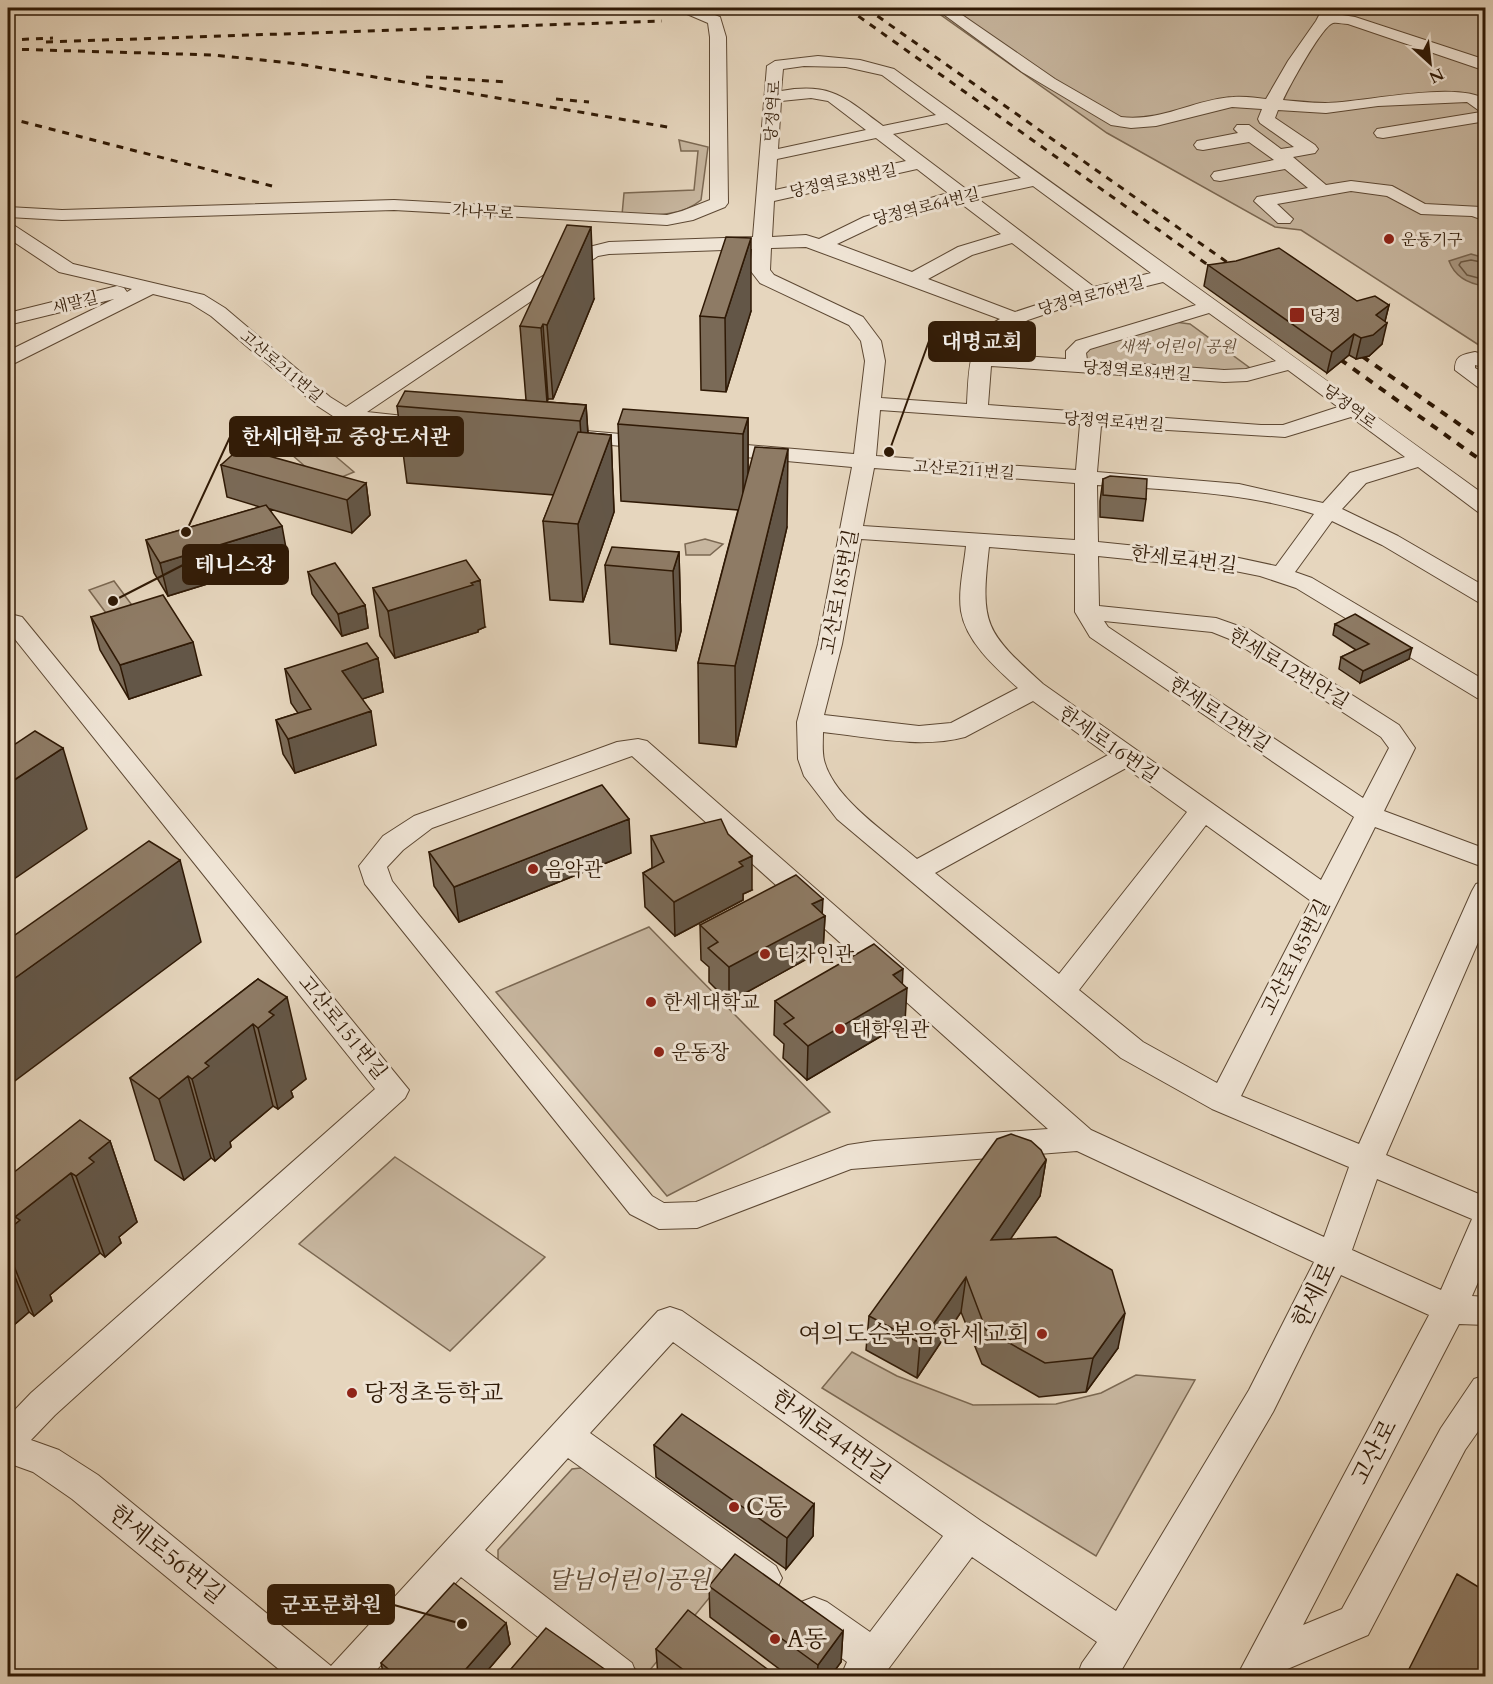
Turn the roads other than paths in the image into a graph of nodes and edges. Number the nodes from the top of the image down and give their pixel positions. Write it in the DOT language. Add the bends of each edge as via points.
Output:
graph roads {
  1 [pos="664,8"];
  2 [pos="943,8"];
  3 [pos="1327,14"];
  4 [pos="1485,66"];
  5 [pos="773,98"];
  6 [pos="1272,105"];
  7 [pos="1485,108"];
  8 [pos="1485,116"];
  9 [pos="950,117"];
  10 [pos="881,132"];
  11 [pos="1383,133"];
  12 [pos="1203,145"];
  13 [pos="768,156"];
  14 [pos="1283,159"];
  15 [pos="920,163"];
  16 [pos="1220,176"];
  17 [pos="1035,180"];
  18 [pos="1322,191"];
  19 [pos="765,196"];
  20 [pos="964,196"];
  21 [pos="8,212"];
  22 [pos="1485,216"];
  23 [pos="1284,219"];
  24 [pos="8,231"];
  25 [pos="1016,236"];
  26 [pos="761,242"];
  27 [pos="822,245"];
  28 [pos="1167,275"];
  29 [pos="914,279"];
  30 [pos="147,286"];
  31 [pos="1092,295"];
  32 [pos="1213,306"];
  33 [pos="1014,318"];
  34 [pos="8,319"];
  35 [pos="982,359"];
  36 [pos="8,360"];
  37 [pos="1485,362"];
  38 [pos="1292,363"];
  39 [pos="1077,366"];
  40 [pos="1485,384"];
  41 [pos="870,403"];
  42 [pos="1354,409"];
  43 [pos="977,410"];
  44 [pos="346,417"];
  45 [pos="1091,420"];
  46 [pos="452,425"];
  47 [pos="558,435"];
  48 [pos="1420,459"];
  49 [pos="864,462"];
  50 [pos="1086,478"];
  51 [pos="1485,507"];
  52 [pos="1328,511"];
  53 [pos="851,532"];
  54 [pos="978,540"];
  55 [pos="1085,547"];
  56 [pos="1282,574"];
  57 [pos="1485,597"];
  58 [pos="1087,612"];
  59 [pos="8,626"];
  60 [pos="1034,690"];
  61 [pos="1485,692"];
  62 [pos="810,722"];
  63 [pos="1127,756"];
  64 [pos="1203,810"];
  65 [pos="1369,815"];
  66 [pos="1485,860"];
  67 [pos="915,872"];
  68 [pos="1485,891"];
  69 [pos="1325,897"];
  70 [pos="1061,992"];
  71 [pos="1223,1101"];
  72 [pos="1080,1139"];
  73 [pos="1367,1162"];
  74 [pos="1485,1211"];
  75 [pos="1485,1224"];
  76 [pos="1333,1257"];
  77 [pos="1450,1309"];
  78 [pos="1485,1311"];
  79 [pos="1485,1390"];
  80 [pos="566,1436"];
  81 [pos="8,1440"];
  82 [pos="8,1447"];
  83 [pos="968,1533"];
  84 [pos="459,1553"];
  85 [pos="1122,1637"];
  86 [pos="867,1667"];
  87 [pos="1261,1668"];
  88 [pos="316,1677"];
  89 [pos="346,1677"];
  90 [pos="618,1677"];
  91 [pos="1096,1677"];
  1 -- 21 [label="street, 가나무로" via="690,10 715,20 718,37 719,203 687,216 667,220 598,218 394,205 62,215"];
  2 -- 6 [label="street" via="1029,69 1117,120 1156,121 1232,102"];
  3 -- 4 [label="street"];
  3 -- 6 [label="street"];
  5 -- 9 [label="street, 당정역로" via="775,66 817,60 857,63 888,72"];
  5 -- 10 [label="street, 당정역로38번길" via="798,93 834,97"];
  5 -- 13 [label="street, 당정역로"];
  6 -- 7 [label="street" via="1326,108 1454,97 1472,98"];
  6 -- 14 [label="street" via="1266,119 1309,149"];
  8 -- 11 [label="street"];
  9 -- 10 [label="street"];
  9 -- 17 [label="street, 당정역로"];
  10 -- 13 [label="street"];
  10 -- 15 [label="street, 당정역로38번길"];
  12 -- 14 [label="street" via="1248,133"];
  13 -- 19 [label="street, 당정역로"];
  14 -- 16 [label="street"];
  14 -- 18 [label="street"];
  15 -- 19 [label="street, 당정역로38번길"];
  15 -- 20 [label="street, 당정역로38번길"];
  17 -- 20 [label="street, 당정역로64번길"];
  17 -- 28 [label="street, 당정역로"];
  18 -- 22 [label="street" via="1351,186 1392,191 1422,209 1475,211"];
  18 -- 23 [label="street" via="1263,201"];
  19 -- 26 [label="street, 당정역로"];
  20 -- 25 [label="street, 당정역로38번길"];
  20 -- 27 [label="street, 당정역로64번길" via="873,218"];
  24 -- 30 [label="street, 고산로211번길" via="66,268"];
  25 -- 29 [label="street" via="965,251"];
  25 -- 31 [label="street, 당정역로38번길"];
  26 -- 27 [label="street" via="806,241"];
  26 -- 41 [label="street, 당정역로" via="760,270 767,279 856,321 871,341 875,361"];
  26 -- 44 [label="street" via="622,246 592,252"];
  27 -- 29 [label="street"];
  28 -- 31 [label="street, 당정역로76번길"];
  28 -- 32 [label="street, 당정역로"];
  29 -- 33 [label="street"];
  30 -- 34 [label="street, 새말길"];
  30 -- 36 [label="street"];
  30 -- 44 [label="street, 고산로211번길" via="197,299 218,312"];
  31 -- 33 [label="street, 당정역로76번길"];
  32 -- 38 [label="street, 당정역로"];
  32 -- 39 [label="street" via="1083,345 1076,351"];
  33 -- 35 [label="street, 당정역로76번길" via="987,338"];
  35 -- 39 [label="street, 당정역로84번길"];
  35 -- 43 [label="street, 당정역로76번길"];
  37 -- 40 [label="street" via="1475,358 1465,361 1465,370"];
  38 -- 39 [label="street, 당정역로84번길" via="1247,375 1224,376"];
  38 -- 42 [label="street, 당정역로"];
  41 -- 43 [label="street, 당정역로4번길"];
  41 -- 49 [label="street, 당정역로"];
  42 -- 45 [label="street, 당정역로4번길" via="1285,431"];
  42 -- 48 [label="street, 당정역로"];
  43 -- 45 [label="street, 당정역로4번길"];
  44 -- 46 [label="street"];
  45 -- 50 [label="street"];
  47 -- 49 [label="street, 고산로211번길"];
  48 -- 51 [label="street, 당정역로"];
  48 -- 52 [label="street" via="1358,478"];
  49 -- 50 [label="street, 고산로211번길"];
  49 -- 53 [label="street, 고산로185번길"];
  50 -- 52 [label="street, 고산로211번길" via="1230,489"];
  50 -- 55 [label="street"];
  52 -- 56 [label="street"];
  52 -- 57 [label="street, 고산로211번길" via="1363,526"];
  53 -- 54 [label="street, 한세로4번길"];
  53 -- 62 [label="street, 고산로185번길" via="830,644"];
  54 -- 55 [label="street, 한세로4번길"];
  54 -- 60 [label="street, 한세로16번길" via="973,612 983,635 1000,658"];
  55 -- 56 [label="street, 한세로4번길" via="1217,561"];
  55 -- 58 [label="street"];
  56 -- 61 [label="street, 한세로4번길" via="1304,583"];
  58 -- 65 [label="street, 한세로12번길" via="1099,632"];
  58 -- 65 [label="street, 한세로12번안길" via="1216,625 1233,631 1390,731 1402,747"];
  59 -- 81 [label="street, 고산로151번길" via="14,622 394,1090 43,1404"];
  60 -- 62 [label="street" via="956,730 920,734"];
  60 -- 63 [label="street, 한세로16번길"];
  62 -- 67 [label="street, 고산로185번길" via="811,759 832,798"];
  63 -- 64 [label="street, 한세로16번길"];
  63 -- 67 [label="street"];
  64 -- 69 [label="street, 한세로16번길"];
  64 -- 70 [label="street"];
  65 -- 66 [label="street, 한세로12번길"];
  65 -- 69 [label="street, 고산로185번길"];
  67 -- 70 [label="street, 고산로185번길"];
  68 -- 73 [label="street, 한세로"];
  69 -- 71 [label="street, 고산로185번길"];
  70 -- 71 [label="street, 고산로185번길" via="1131,1050"];
  71 -- 73 [label="street, 고산로185번길"];
  72 -- 72 [label="street" via="638,747 423,822 393,843 373,866 379,884 641,1205 659,1216 697,1215 848,1157"];
  72 -- 76 [label="street"];
  73 -- 74 [label="street, 고산로185번길"];
  73 -- 76 [label="street, 한세로"];
  75 -- 77 [label="street, 고산로"];
  76 -- 77 [label="street"];
  76 -- 85 [label="street, 한세로" via="1261,1401"];
  77 -- 78 [label="street"];
  77 -- 87 [label="street, 고산로"];
  79 -- 87 [label="street" via="1453,1440 1355,1622"];
  80 -- 83 [label="street, 한세로44번길" via="670,1321"];
  80 -- 84 [label="street, 한세로44번길"];
  80 -- 86 [label="street"];
  82 -- 88 [label="street, 한세로56번길" via="46,1461 85,1486"];
  83 -- 85 [label="street, 한세로44번길"];
  83 -- 86 [label="street"];
  84 -- 89 [label="street, 한세로44번길"];
  84 -- 90 [label="street"];
  85 -- 91 [label="street, 한세로"];
}
